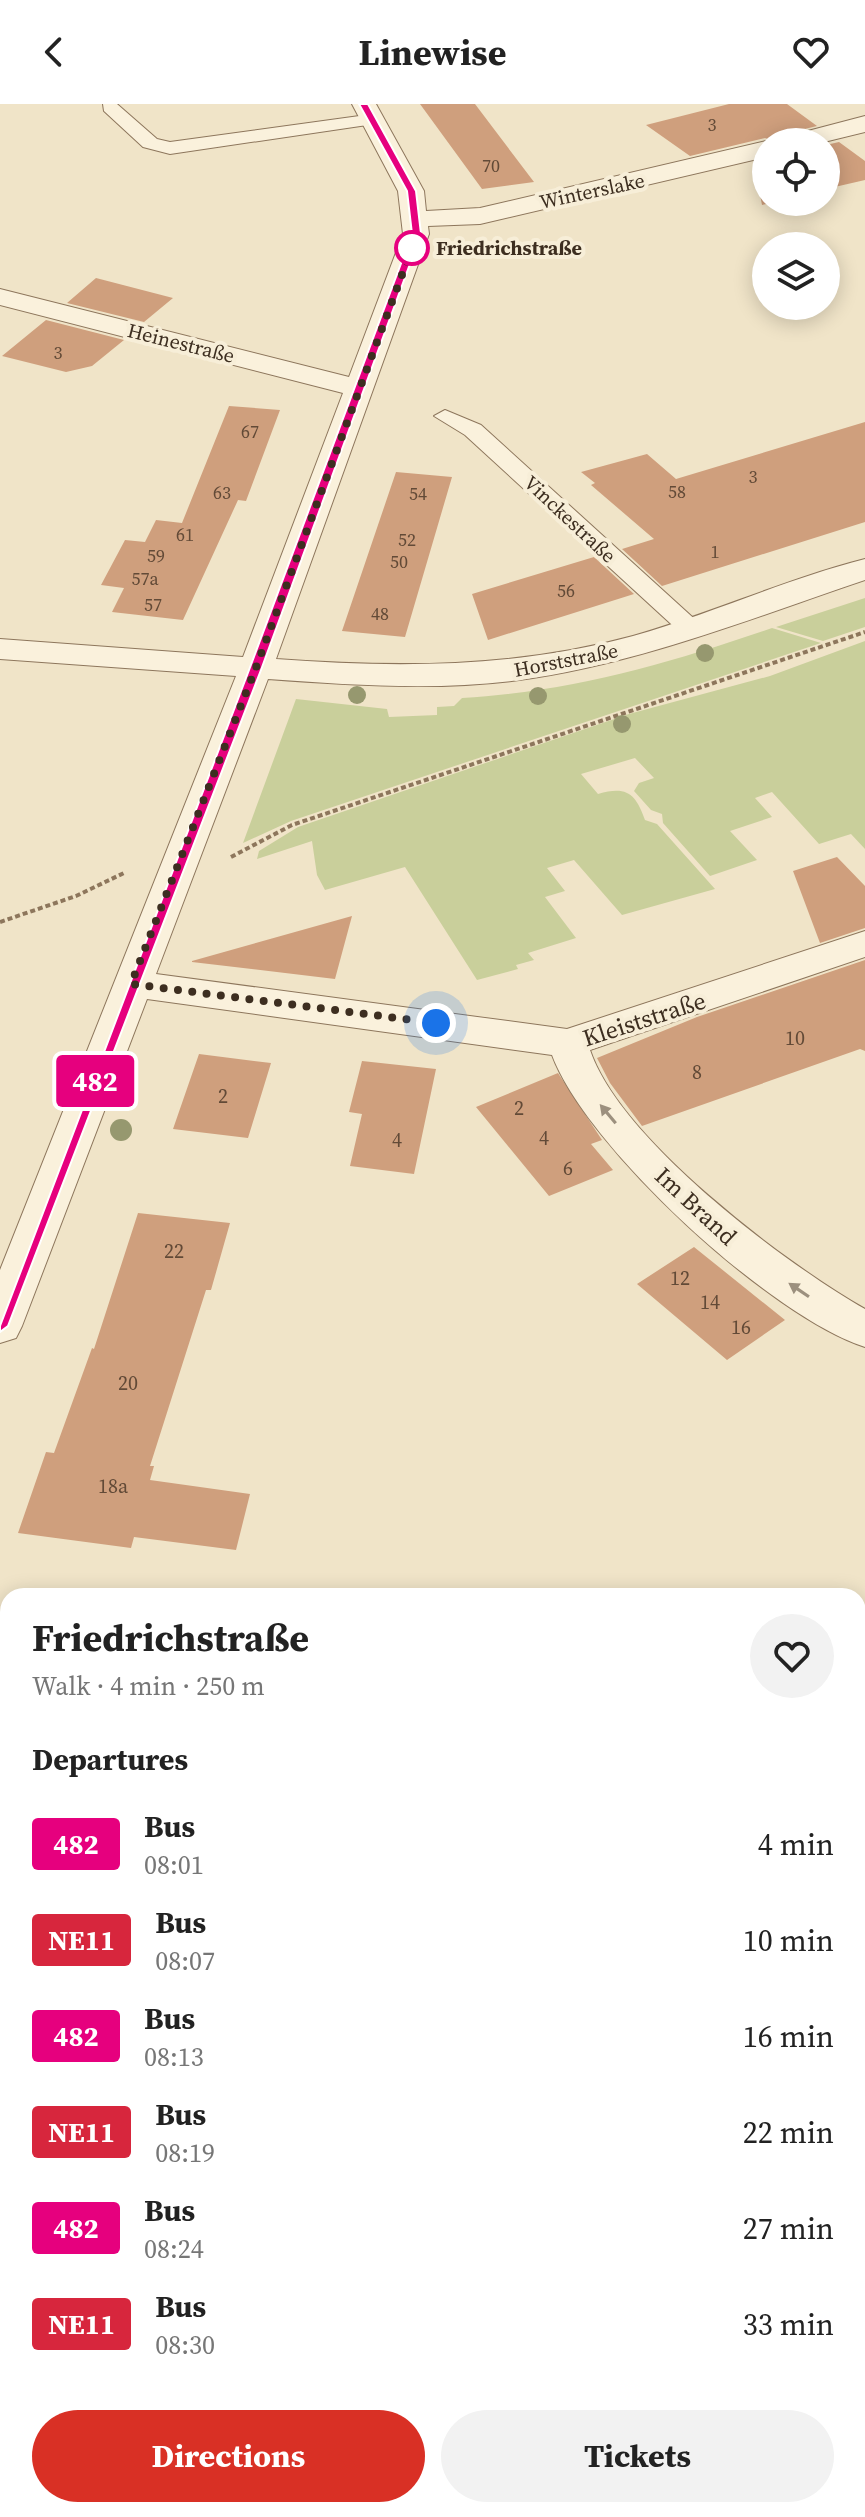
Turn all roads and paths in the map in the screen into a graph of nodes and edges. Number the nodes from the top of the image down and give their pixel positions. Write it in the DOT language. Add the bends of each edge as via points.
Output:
graph roads {
  1 [pos="110,107"];
  2 [pos="369,112"];
  3 [pos="865,124"];
  4 [pos="840,130"];
  5 [pos="752,152"];
  6 [pos="417,219"];
  7 [pos="0,297"];
  8 [pos="361,389"];
  9 [pos="445,416"];
  10 [pos="865,569"];
  11 [pos="691,629"];
  12 [pos="865,632"];
  13 [pos="0,649"];
  14 [pos="255,670"];
  15 [pos="292,825"];
  16 [pos="76,896"];
  17 [pos="0,922"];
  18 [pos="865,944"];
  19 [pos="131,984"];
  20 [pos="568,1043"];
  21 [pos="0,1326"];
  22 [pos="865,1330"];
  1 -- 2 [label="lane" via="150,143 170,148"];
  2 -- 6 [label="street" via="411,191"];
  3 -- 4 [label="street"];
  5 -- 6 [label="street, Winterslake" via="480,216"];
  6 -- 8 [label="street" via="410,254"];
  7 -- 8 [label="street, Heinestraße"];
  8 -- 14 [label="street"];
  9 -- 11 [label="lane, Vinckestraße" via="473,430"];
  10 -- 11 [label="street, Horststraße"];
  11 -- 14 [label="street, Horststraße" via="607,654 518,670 366,676"];
  12 -- 15 [label="path"];
  13 -- 14 [label="street"];
  14 -- 19 [label="street"];
  16 -- 17 [label="path"];
  18 -- 20 [label="street, Kleiststraße"];
  19 -- 20 [label="street, Kleiststraße"];
  19 -- 21 [label="street"];
  22 -- 20 [label="street, Im Brand, one-way" via="780,1277 692,1206 588,1091"];
}
